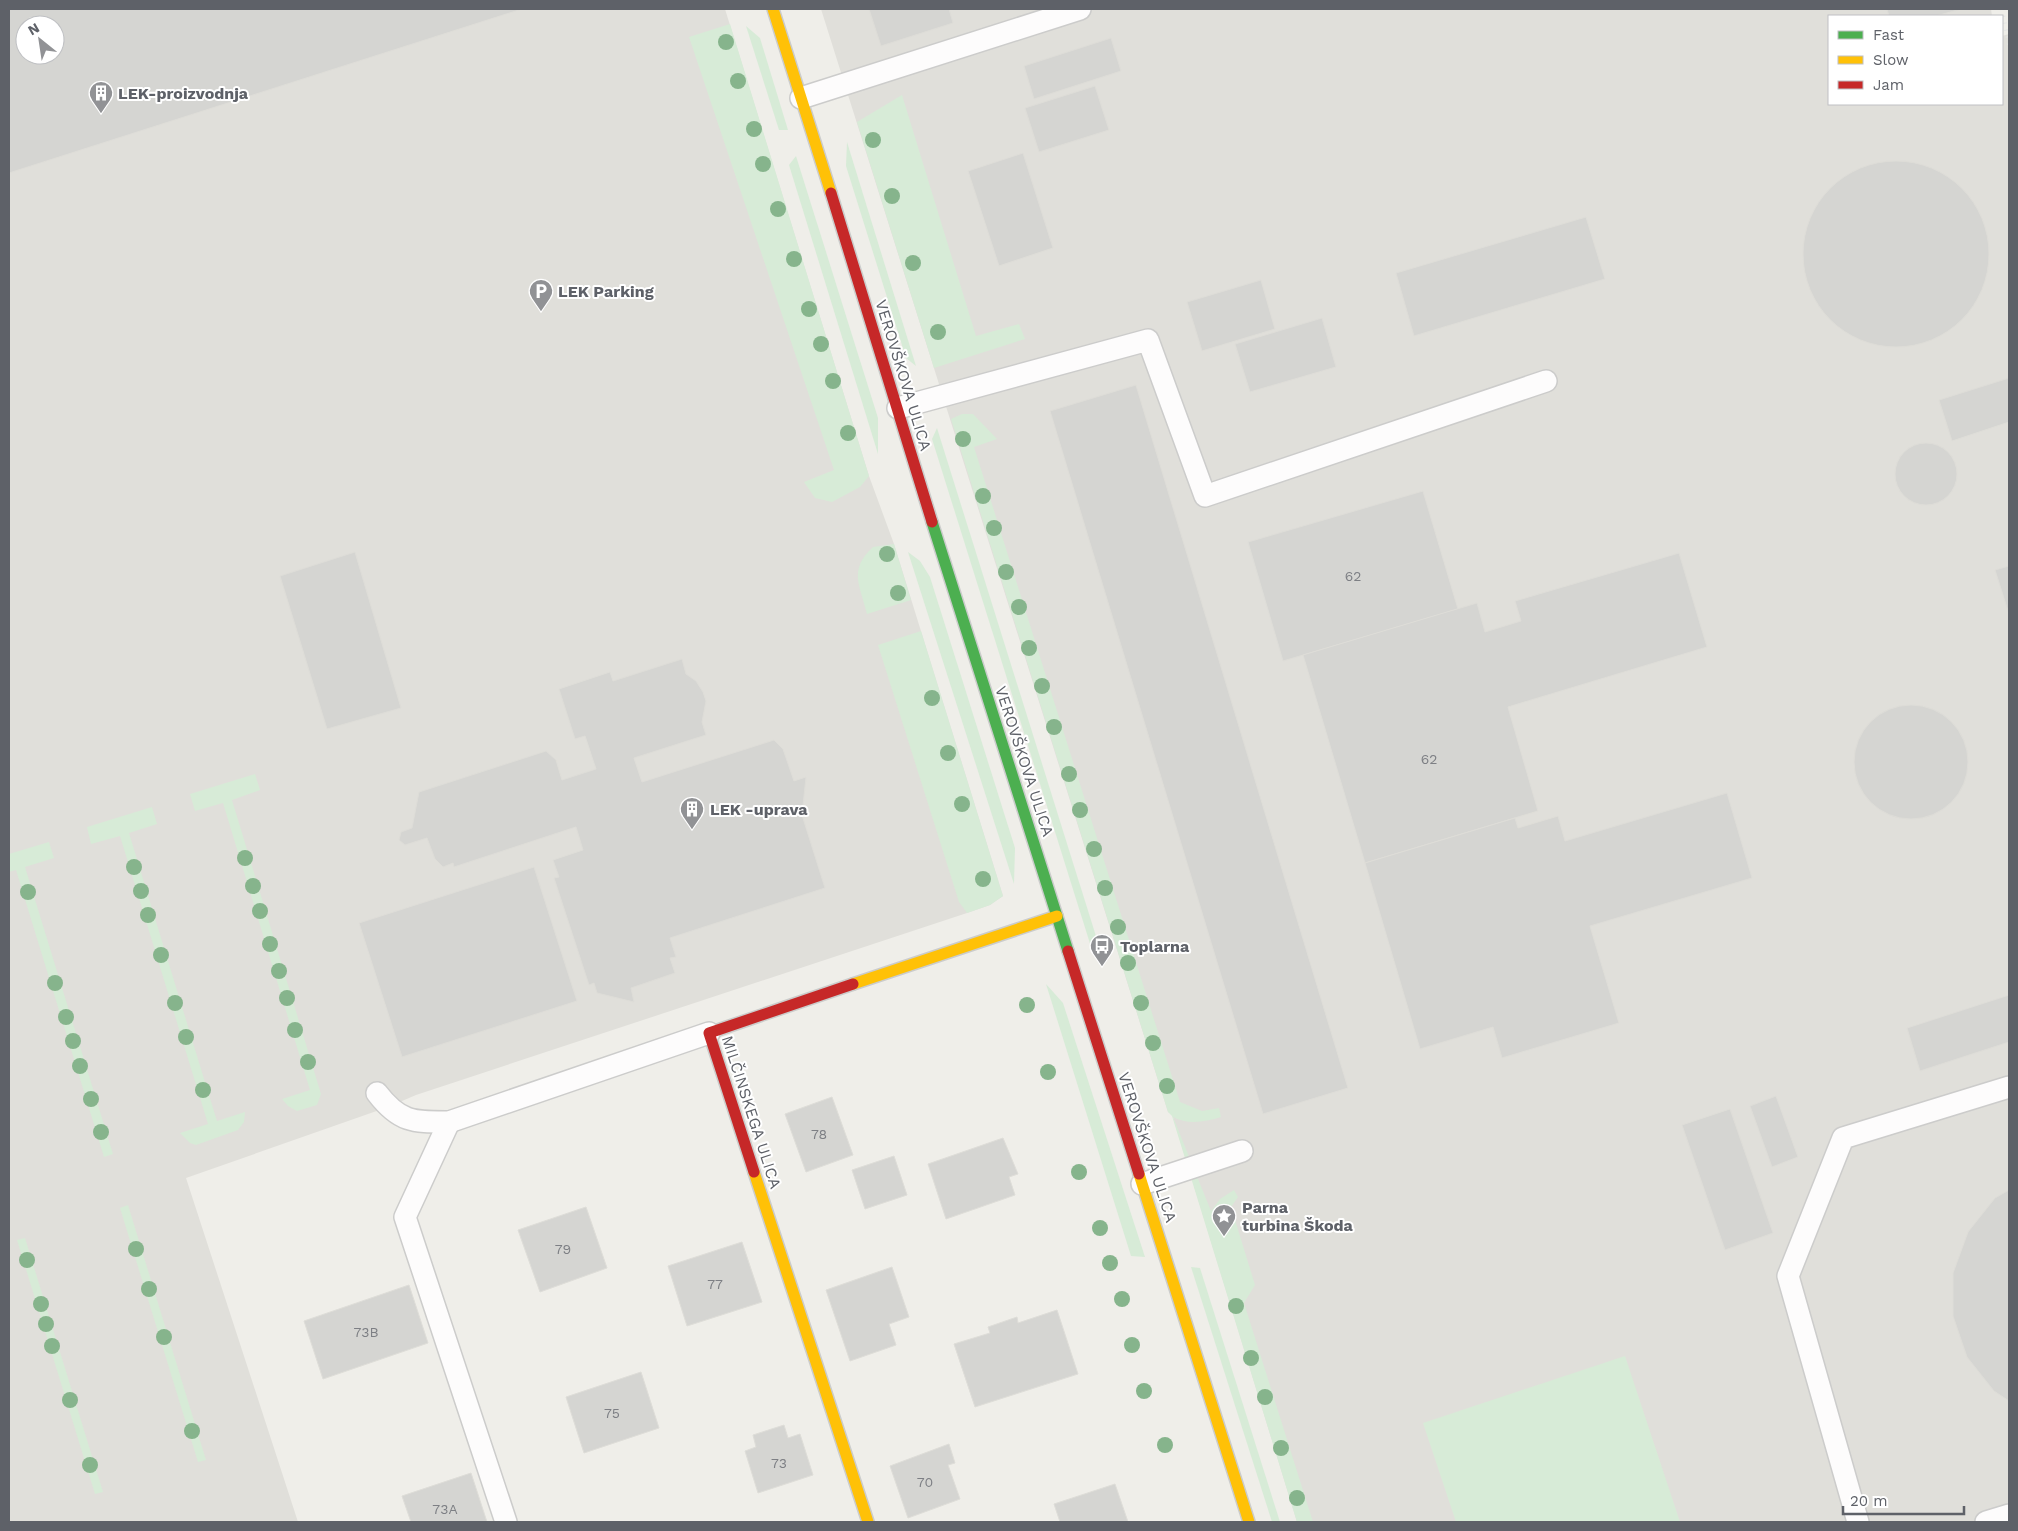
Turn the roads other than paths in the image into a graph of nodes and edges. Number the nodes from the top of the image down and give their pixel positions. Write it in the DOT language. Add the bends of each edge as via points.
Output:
graph roads {
  1 [pos="774,9"];
  2 [pos="1080,9"];
  3 [pos="801,98"];
  4 [pos="1546,381"];
  5 [pos="898,408"];
  6 [pos="1057,916"];
  7 [pos="709,1033"];
  8 [pos="2009,1087"];
  9 [pos="377,1093"];
  10 [pos="450,1122"];
  11 [pos="1242,1151"];
  12 [pos="1142,1184"];
  13 [pos="2009,1515"];
  14 [pos="506,1522"];
  15 [pos="868,1522"];
  16 [pos="1249,1522"];
  17 [pos="1858,1522"];
  18 [pos="1986,1522"];
  1 -- 3 [label="street, VEROVŠKOVA ULICA"];
  2 -- 3 [label="lane"];
  3 -- 5 [label="street, VEROVŠKOVA ULICA"];
  4 -- 5 [label="lane" via="1205,496 1148,340"];
  5 -- 6 [label="street, VEROVŠKOVA ULICA"];
  6 -- 7 [label="street, MILČINSKEGA ULICA"];
  6 -- 12 [label="street, VEROVŠKOVA ULICA"];
  7 -- 10 [label="lane"];
  7 -- 15 [label="street, MILČINSKEGA ULICA"];
  8 -- 17 [label="lane" via="1843,1138 1788,1276"];
  9 -- 10 [label="lane" via="388,1107 411,1122"];
  10 -- 14 [label="lane" via="405,1217"];
  11 -- 12 [label="lane"];
  12 -- 16 [label="street, VEROVŠKOVA ULICA"];
  13 -- 18 [label="lane"];
}
